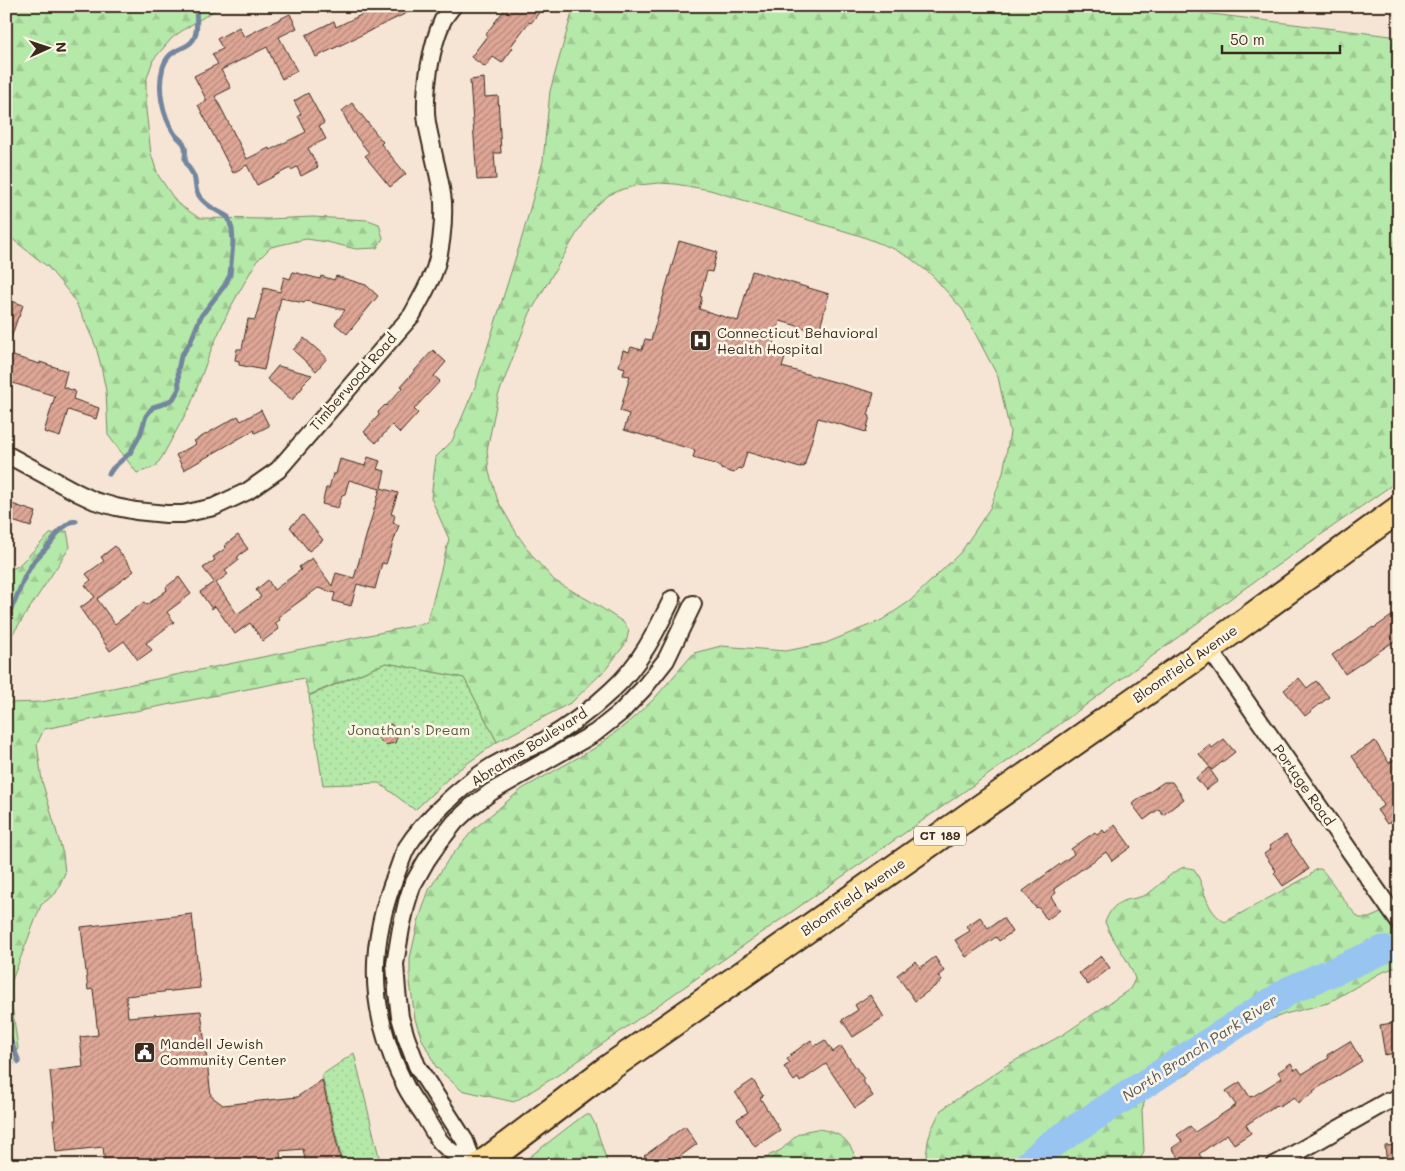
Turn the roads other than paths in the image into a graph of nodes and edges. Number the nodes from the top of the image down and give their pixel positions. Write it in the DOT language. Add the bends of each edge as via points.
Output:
graph roads {
  1 [pos="453,6"];
  2 [pos="6,454"];
  3 [pos="1399,509"];
  4 [pos="672,599"];
  5 [pos="694,604"];
  6 [pos="1209,648"];
  7 [pos="1399,922"];
  8 [pos="1399,1098"];
  9 [pos="470,1165"];
  10 [pos="474,1165"];
  11 [pos="481,1165"];
  12 [pos="1275,1165"];
  1 -- 2 [label="street, Timberwood Road" via="442,21 436,41 427,94 426,113 443,204 434,272 412,315 278,470 248,491 214,507 184,514 166,514 136,512 95,501"];
  3 -- 6 [label="main road, Bloomfield Avenue / CT 189"];
  4 -- 9 [label="street, Abrahms Boulevard" via="655,634 622,681 573,722 472,780 420,829 406,848 394,878 381,922 377,951 380,1018 406,1088 440,1141"];
  5 -- 10 [label="street, Abrahms Boulevard" via="666,660 620,713 595,733 490,792 471,807 440,841 412,886 396,964 400,1017 417,1066 465,1142"];
  6 -- 7 [label="street, Portage Road"];
  6 -- 11 [label="main road, Bloomfield Avenue / CT 189" via="606,1070"];
  8 -- 12 [label="street" via="1386,1102"];
}
